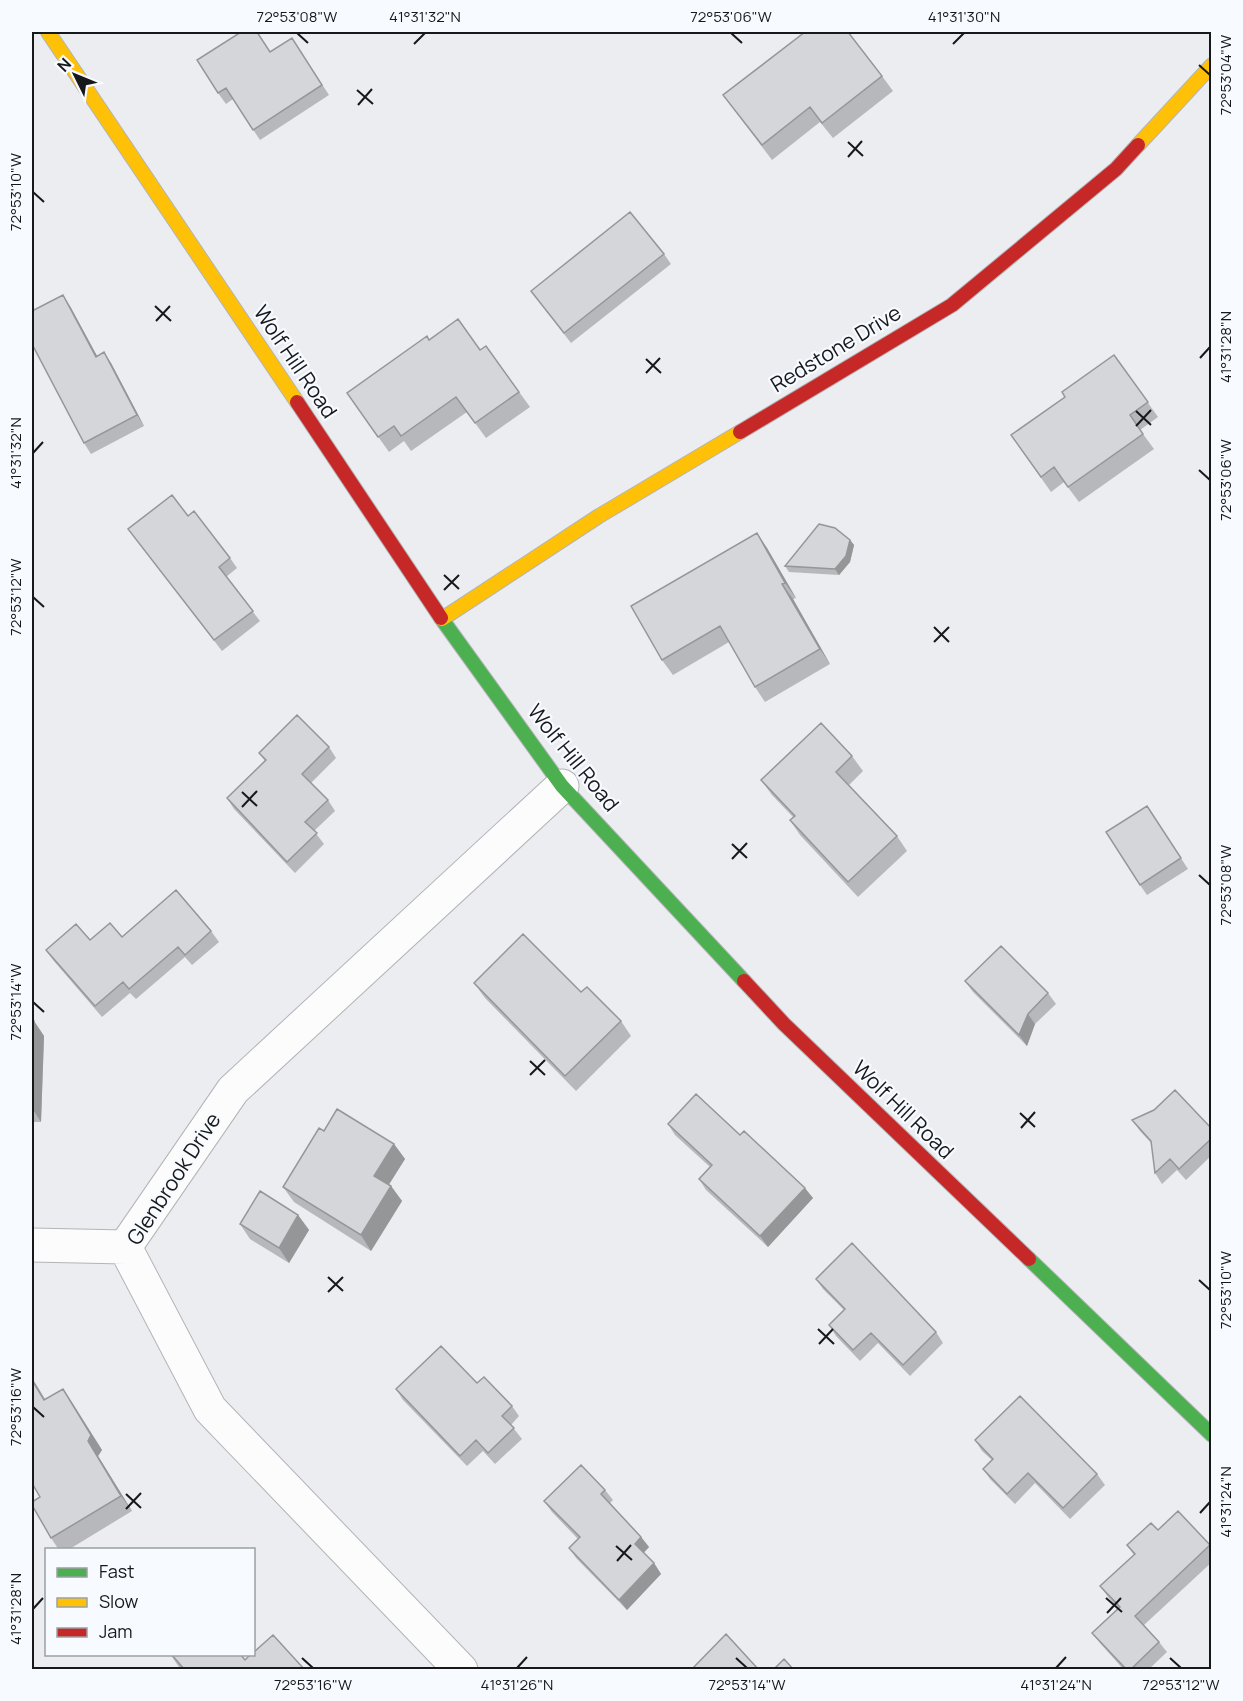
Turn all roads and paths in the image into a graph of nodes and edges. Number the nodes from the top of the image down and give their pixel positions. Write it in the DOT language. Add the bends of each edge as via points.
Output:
graph roads {
  1 [pos="48,32"];
  2 [pos="1212,65"];
  3 [pos="442,619"];
  4 [pos="562,786"];
  5 [pos="32,1245"];
  6 [pos="125,1247"];
  7 [pos="1212,1435"];
  8 [pos="461,1670"];
  1 -- 3 [label="street, Wolf Hill Road"];
  2 -- 3 [label="street, Redstone Drive" via="1116,169 952,305 599,516"];
  3 -- 4 [label="street, Wolf Hill Road"];
  4 -- 6 [label="street, Glenbrook Drive" via="233,1090"];
  4 -- 7 [label="street, Wolf Hill Road" via="784,1024"];
  5 -- 6 [label="street"];
  6 -- 8 [label="street, Glenbrook Drive" via="210,1408"];
}
